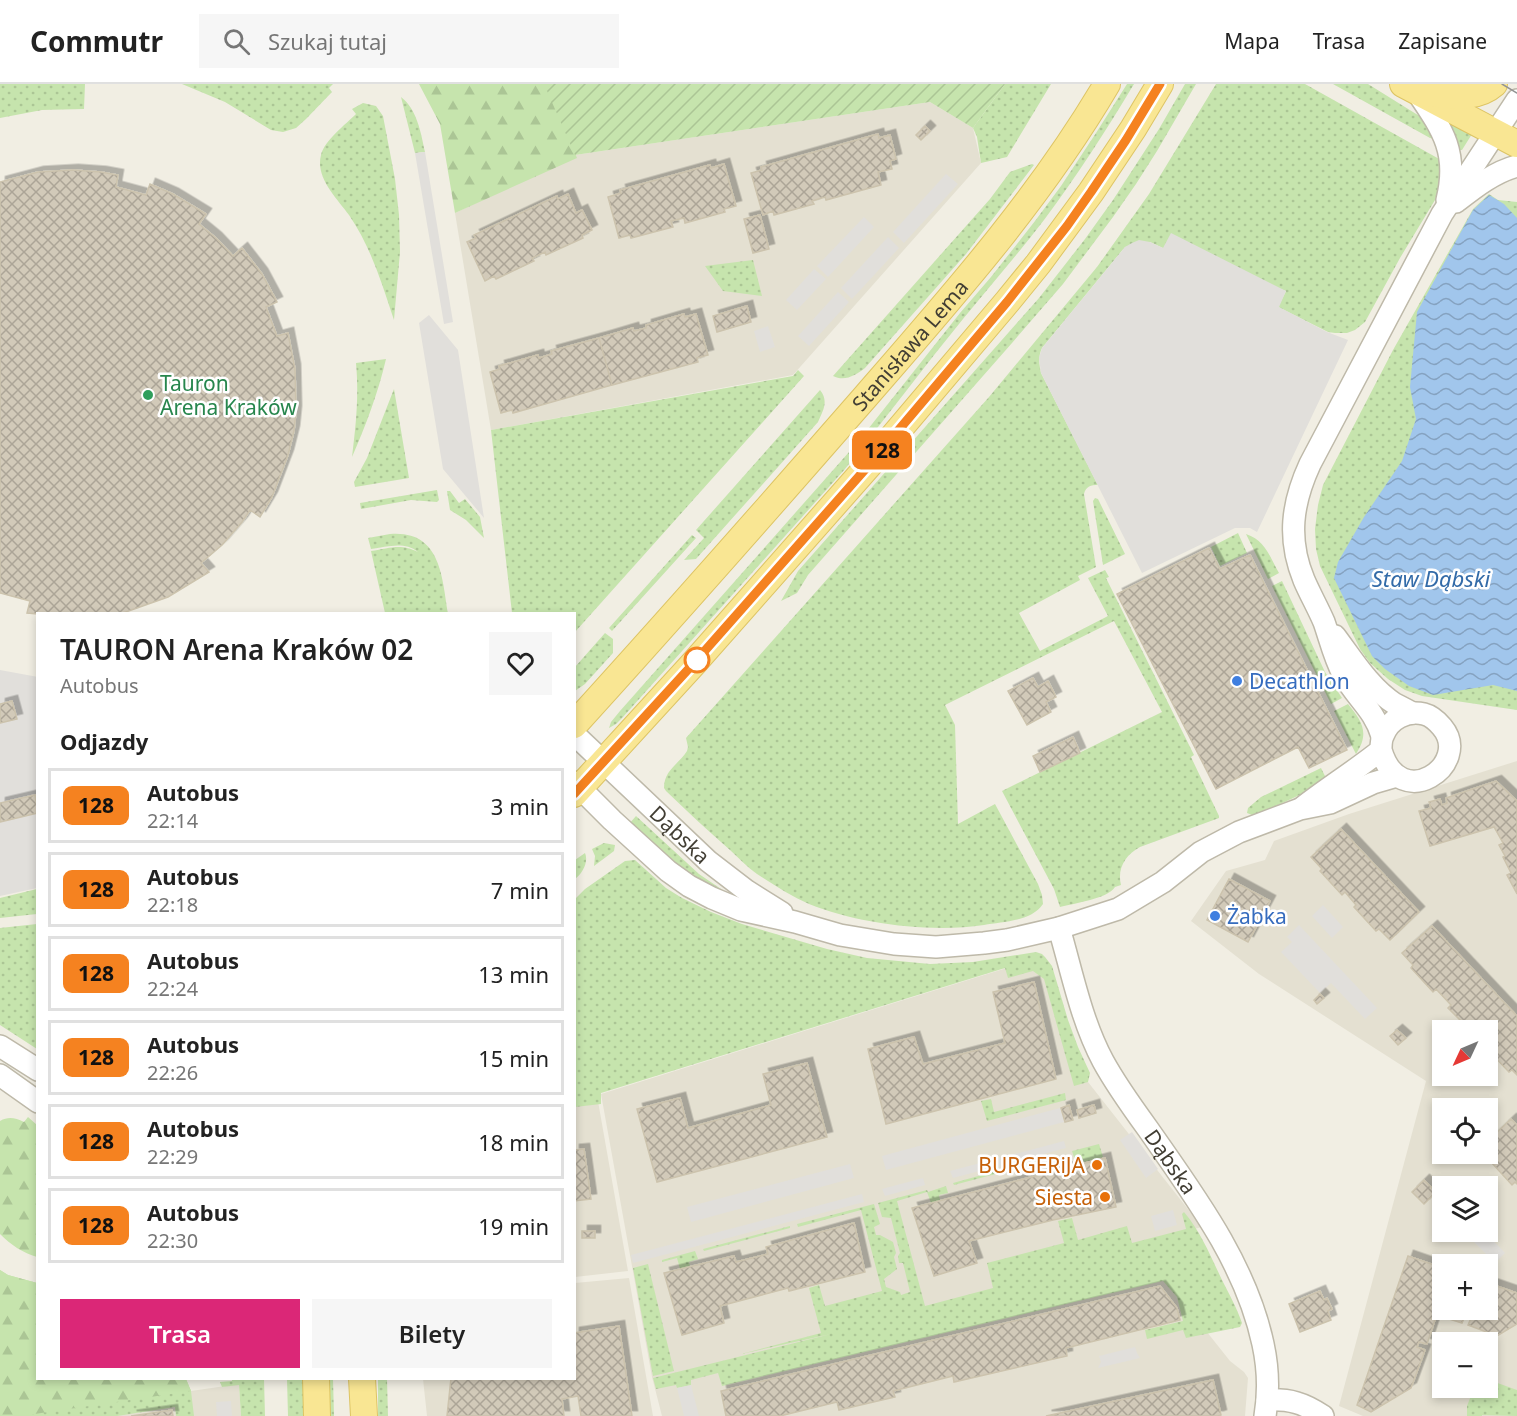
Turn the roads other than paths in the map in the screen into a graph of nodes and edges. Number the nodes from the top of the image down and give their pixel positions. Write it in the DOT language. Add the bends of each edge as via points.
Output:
graph roads {
  1 [pos="1107,84"];
  2 [pos="1160,84"];
  3 [pos="1494,84"];
  4 [pos="1410,88"];
  5 [pos="1517,100"];
  6 [pos="1506,138"];
  7 [pos="1517,166"];
  8 [pos="1442,214"];
  9 [pos="1324,622"];
  10 [pos="1412,713"];
  11 [pos="576,723"];
  12 [pos="576,736"];
  13 [pos="1382,743"];
  14 [pos="604,763"];
  15 [pos="1397,776"];
  16 [pos="576,788"];
  17 [pos="1300,809"];
  18 [pos="795,922"];
  19 [pos="1059,928"];
  20 [pos="0,1046"];
  21 [pos="36,1069"];
  22 [pos="7,1080"];
  23 [pos="36,1101"];
  24 [pos="316,1380"];
  25 [pos="362,1380"];
  26 [pos="1266,1408"];
  27 [pos="316,1416"];
  28 [pos="364,1416"];
  29 [pos="1323,1416"];
  1 -- 11 [label="main road, Stanisława Lema" via="1047,174 928,325"];
  2 -- 14 [label="main road" via="1091,192 1007,302 869,465"];
  3 -- 4 [label="main road" via="1481,92 1458,96"];
  4 -- 6 [label="main road"];
  4 -- 8 [label="street" via="1439,125 1447,144 1451,180"];
  5 -- 6 [label="street"];
  6 -- 8 [label="street"];
  7 -- 8 [label="street" via="1500,172"];
  8 -- 9 [label="street" via="1315,454 1298,494 1294,520 1296,554"];
  9 -- 10 [label="street" via="1370,681 1395,704"];
  9 -- 13 [label="street" via="1344,676 1379,724"];
  10 -- 13 [label="street" via="1399,716 1389,725"];
  10 -- 15 [label="street" via="1436,720 1446,732 1449,751 1440,770 1430,778 1417,781"];
  12 -- 14 [label="street, Dąbska"];
  13 -- 15 [label="street" via="1384,762"];
  13 -- 17 [label="street" via="1363,764"];
  14 -- 16 [label="main road"];
  14 -- 18 [label="street, Dąbska" via="708,861"];
  15 -- 17 [label="street" via="1330,803"];
  16 -- 18 [label="street, Dąbska" via="689,886 741,910"];
  17 -- 19 [label="street, Dąbska" via="1218,842 1118,909"];
  18 -- 19 [label="street, Dąbska" via="855,938 936,947 984,944"];
  19 -- 26 [label="street, Dąbska" via="1084,1015 1102,1060 1206,1215 1249,1298 1265,1354"];
  20 -- 21 [label="street"];
  22 -- 23 [label="street"];
  24 -- 27 [label="main road"];
  25 -- 28 [label="main road"];
  26 -- 29 [label="street, Dąbska" via="1287,1400"];
}
